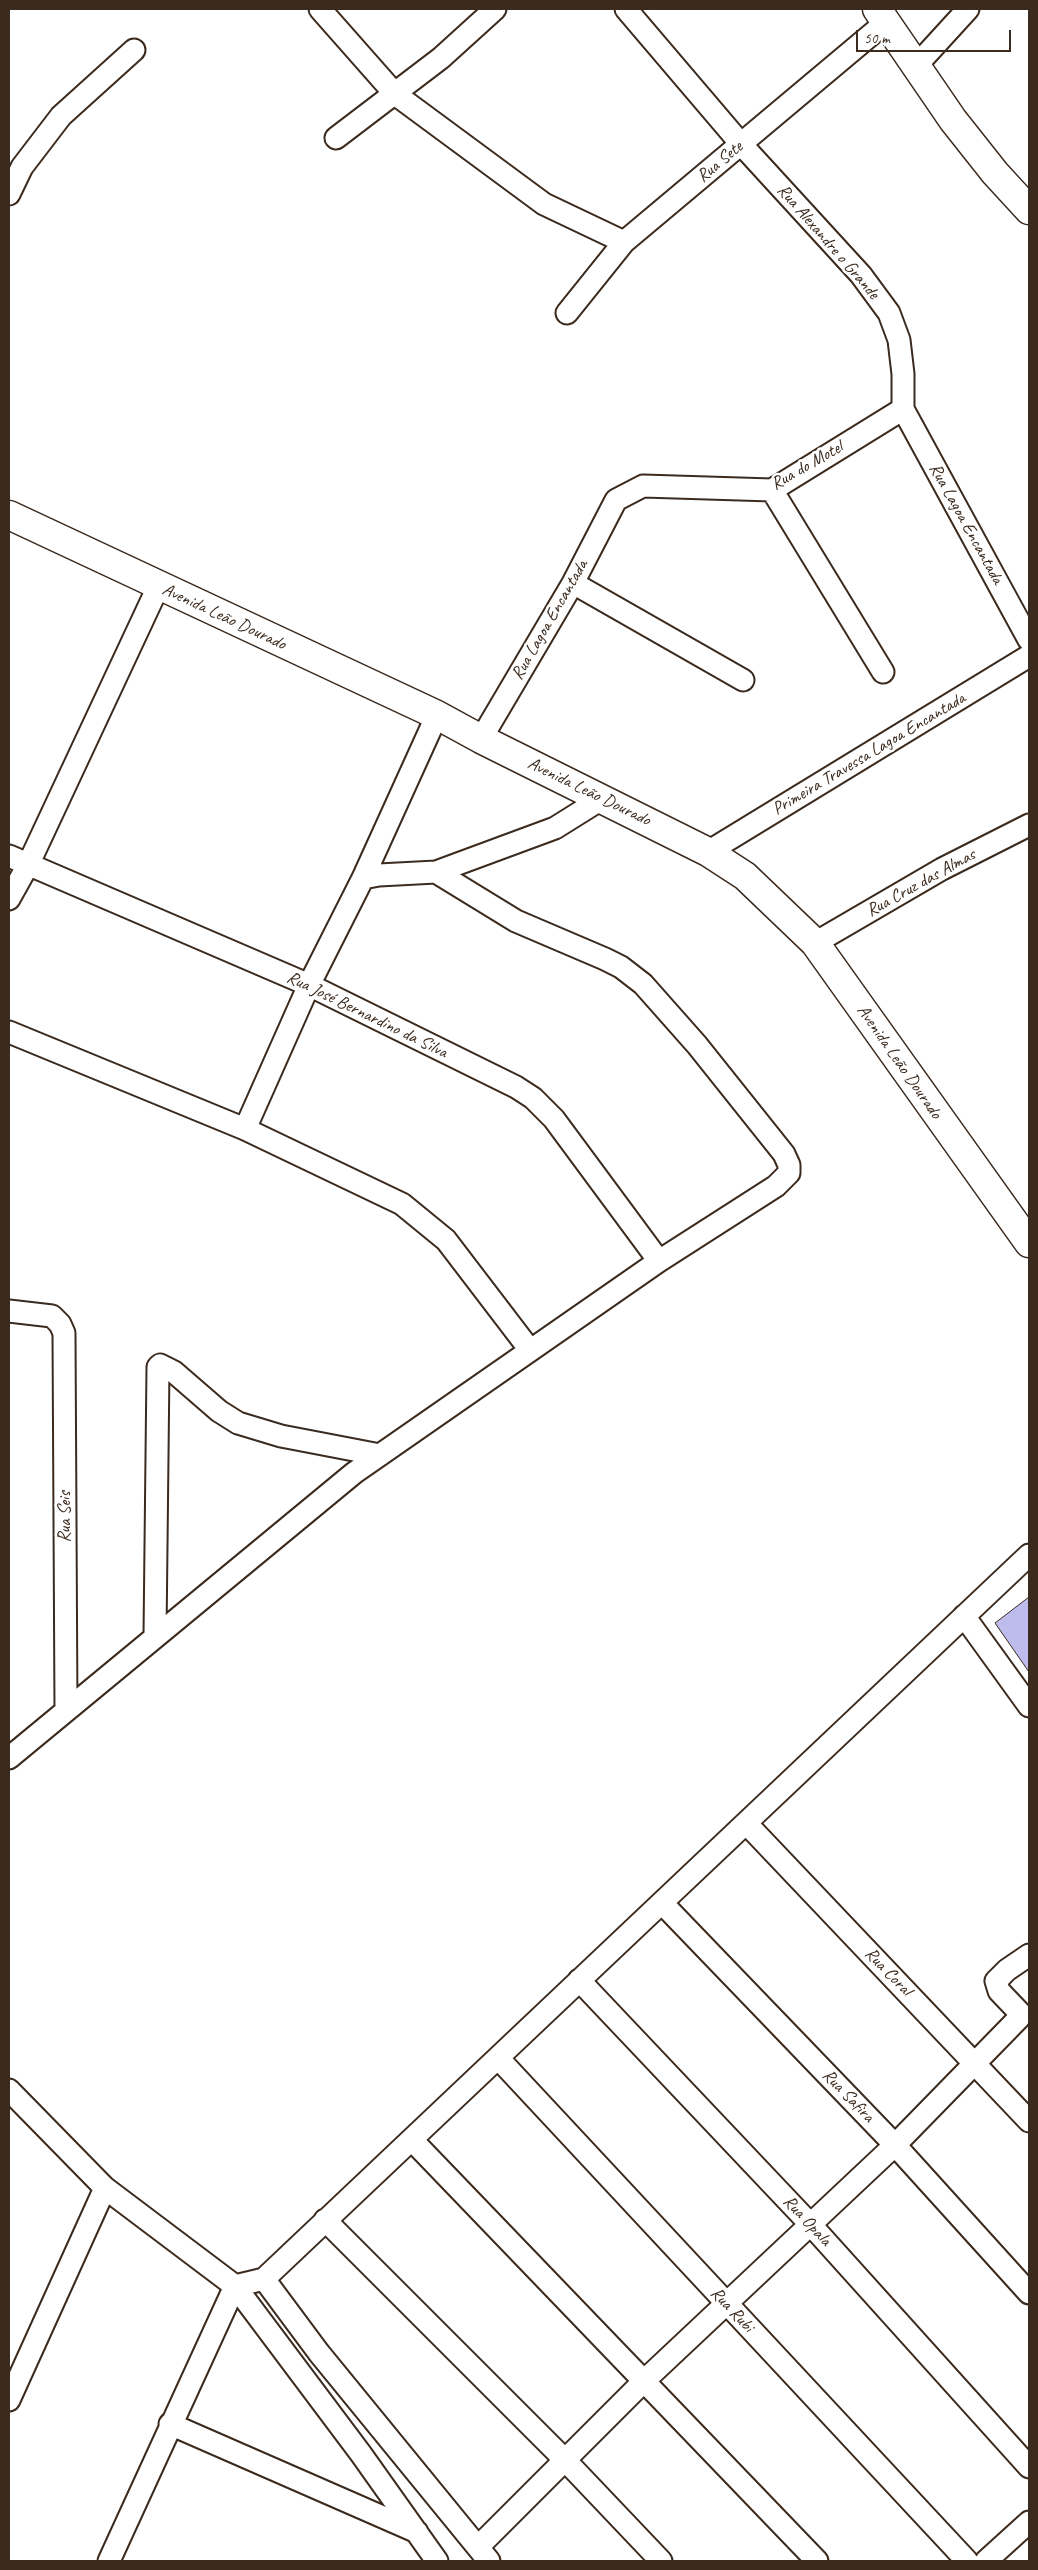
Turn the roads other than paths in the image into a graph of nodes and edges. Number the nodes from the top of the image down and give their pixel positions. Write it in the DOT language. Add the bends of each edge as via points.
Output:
graph roads {
  1 [pos="320,9"];
  2 [pos="495,9"];
  3 [pos="626,9"];
  4 [pos="968,9"];
  5 [pos="881,16"];
  6 [pos="134,50"];
  7 [pos="915,67"];
  8 [pos="395,94"];
  9 [pos="336,138"];
  10 [pos="741,144"];
  11 [pos="9,194"];
  12 [pos="1029,210"];
  13 [pos="624,242"];
  14 [pos="567,313"];
  15 [pos="903,409"];
  16 [pos="772,490"];
  17 [pos="616,500"];
  18 [pos="9,515"];
  19 [pos="573,583"];
  20 [pos="158,587"];
  21 [pos="1029,640"];
  22 [pos="1029,656"];
  23 [pos="883,672"];
  24 [pos="743,680"];
  25 [pos="437,714"];
  26 [pos="481,739"];
  27 [pos="603,798"];
  28 [pos="1029,825"];
  29 [pos="708,852"];
  30 [pos="18,860"];
  31 [pos="436,872"];
  32 [pos="363,878"];
  33 [pos="9,899"];
  34 [pos="815,943"];
  35 [pos="309,985"];
  36 [pos="9,1032"];
  37 [pos="245,1129"];
  38 [pos="1029,1243"];
  39 [pos="660,1261"];
  40 [pos="9,1311"];
  41 [pos="530,1350"];
  42 [pos="380,1455"];
  43 [pos="1029,1555"];
  44 [pos="964,1616"];
  45 [pos="155,1635"];
  46 [pos="1029,1706"];
  47 [pos="66,1710"];
  48 [pos="9,1758"];
  49 [pos="746,1824"];
  50 [pos="662,1903"];
  51 [pos="1029,1955"];
  52 [pos="579,1980"];
  53 [pos="498,2058"];
  54 [pos="975,2064"];
  55 [pos="9,2090"];
  56 [pos="1029,2121"];
  57 [pos="412,2140"];
  58 [pos="895,2145"];
  59 [pos="105,2188"];
  60 [pos="325,2220"];
  61 [pos="811,2225"];
  62 [pos="264,2279"];
  63 [pos="235,2286"];
  64 [pos="1029,2293"];
  65 [pos="726,2304"];
  66 [pos="644,2380"];
  67 [pos="9,2400"];
  68 [pos="170,2424"];
  69 [pos="565,2460"];
  70 [pos="1029,2467"];
  71 [pos="1029,2522"];
  72 [pos="417,2532"];
  73 [pos="484,2554"];
  74 [pos="109,2561"];
  75 [pos="437,2561"];
  76 [pos="661,2561"];
  77 [pos="817,2561"];
  78 [pos="967,2561"];
  79 [pos="986,2561"];
  1 -- 8 [label="street"];
  2 -- 8 [label="street"];
  3 -- 10 [label="street"];
  4 -- 7 [label="street"];
  5 -- 7 [label="main road"];
  5 -- 10 [label="street, Rua Sete"];
  6 -- 11 [label="street" via="61,116 22,167"];
  7 -- 12 [label="main road" via="995,172"];
  8 -- 9 [label="street"];
  8 -- 13 [label="street" via="544,204"];
  10 -- 13 [label="street, Rua Sete"];
  10 -- 15 [label="street, Rua Alexandre o Grande" via="861,275 889,313 899,340"];
  13 -- 14 [label="street, Rua Sete"];
  15 -- 16 [label="street, Rua do Motel"];
  15 -- 21 [label="street, Rua Lagoa Encantada"];
  16 -- 17 [label="street, Rua do Motel" via="643,486"];
  16 -- 23 [label="street"];
  17 -- 19 [label="street, Rua Lagoa Encantada"];
  18 -- 20 [label="main road, Avenida Leão Dourado"];
  19 -- 24 [label="street"];
  19 -- 26 [label="street, Rua Lagoa Encantada"];
  20 -- 25 [label="main road, Avenida Leão Dourado"];
  20 -- 30 [label="street"];
  22 -- 29 [label="street, Primeira Travessa Lagoa Encantada"];
  25 -- 26 [label="main road, Avenida Leão Dourado"];
  25 -- 32 [label="street"];
  26 -- 27 [label="main road, Avenida Leão Dourado"];
  27 -- 29 [label="main road, Avenida Leão Dourado"];
  27 -- 31 [label="street" via="555,828"];
  28 -- 34 [label="street, Rua Cruz das Almas" via="942,869"];
  29 -- 34 [label="main road, Avenida Leão Dourado" via="745,876"];
  30 -- 33 [label="street"];
  30 -- 35 [label="street, Rua José Bernardino da Silva"];
  31 -- 32 [label="street"];
  31 -- 39 [label="street" via="516,921 605,959 644,984 784,1154 789,1165 784,1181"];
  32 -- 35 [label="street"];
  34 -- 38 [label="main road, Avenida Leão Dourado"];
  35 -- 37 [label="street"];
  35 -- 39 [label="street, Rua José Bernardino da Silva" via="516,1086 533,1098 554,1119"];
  36 -- 37 [label="street"];
  37 -- 41 [label="street" via="402,1204 422,1219 446,1240"];
  39 -- 41 [label="street"];
  40 -- 47 [label="street, Rua Seis" via="47,1314 60,1324 64,1333"];
  41 -- 42 [label="street"];
  42 -- 45 [label="street" via="354,1472"];
  42 -- 45 [label="street" via="281,1436 238,1423 218,1411 174,1372 160,1365"];
  43 -- 44 [label="street"];
  44 -- 46 [label="street"];
  44 -- 49 [label="street"];
  45 -- 47 [label="street"];
  47 -- 48 [label="street"];
  49 -- 50 [label="street"];
  49 -- 54 [label="street, Rua Coral"];
  50 -- 52 [label="street"];
  50 -- 58 [label="street, Rua Safira"];
  51 -- 54 [label="street" via="996,1981 999,1991 1020,2013 1019,2018"];
  52 -- 53 [label="street"];
  52 -- 61 [label="street, Rua Opala"];
  53 -- 57 [label="street"];
  53 -- 65 [label="street, Rua Rubi"];
  54 -- 56 [label="street, Rua Coral"];
  54 -- 58 [label="street"];
  55 -- 59 [label="street"];
  57 -- 60 [label="street"];
  57 -- 66 [label="street"];
  58 -- 61 [label="street"];
  58 -- 64 [label="street, Rua Safira"];
  59 -- 63 [label="street"];
  59 -- 67 [label="street"];
  60 -- 62 [label="street"];
  60 -- 69 [label="street"];
  61 -- 65 [label="street"];
  61 -- 70 [label="street, Rua Opala"];
  62 -- 63 [label="street"];
  62 -- 73 [label="street" via="318,2353"];
  63 -- 68 [label="street"];
  63 -- 72 [label="street"];
  65 -- 66 [label="street"];
  65 -- 78 [label="street, Rua Rubi"];
  66 -- 69 [label="street"];
  66 -- 77 [label="street"];
  68 -- 72 [label="street"];
  68 -- 74 [label="street"];
  69 -- 73 [label="street"];
  69 -- 76 [label="street"];
  71 -- 79 [label="street"];
  72 -- 75 [label="street"];
}
